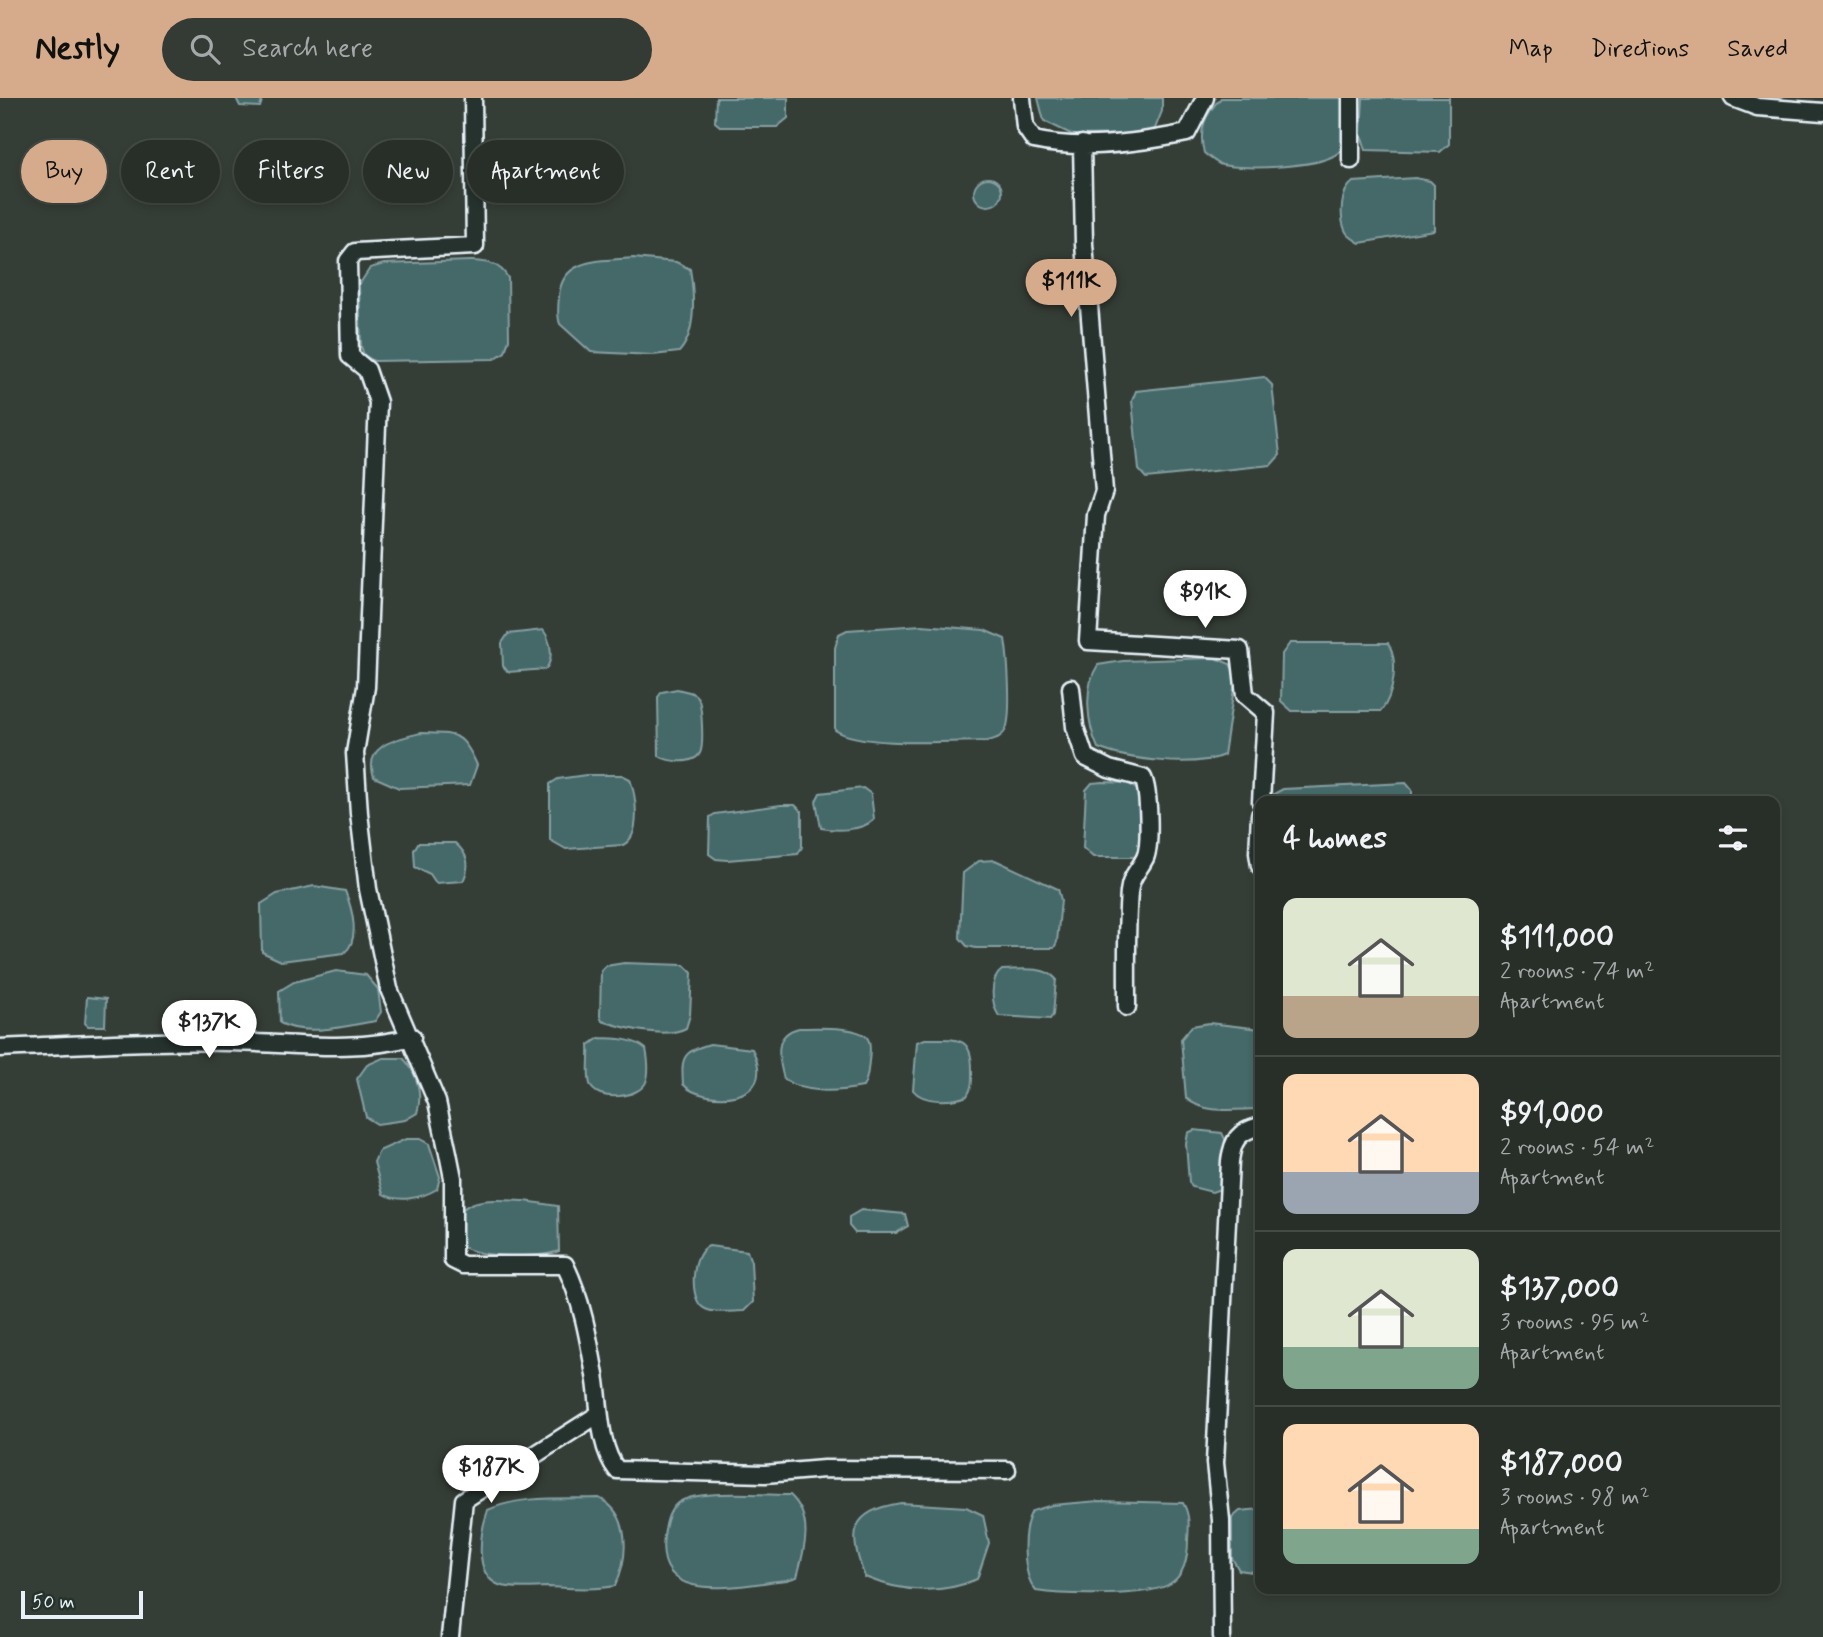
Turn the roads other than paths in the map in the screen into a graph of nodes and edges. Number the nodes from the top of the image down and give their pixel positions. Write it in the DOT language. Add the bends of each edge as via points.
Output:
graph roads {
  1 [pos="473,98"];
  2 [pos="1022,98"];
  3 [pos="1205,98"];
  4 [pos="1351,98"];
  5 [pos="1733,98"];
  6 [pos="1823,112"];
  7 [pos="1082,144"];
  8 [pos="1351,160"];
  9 [pos="1071,688"];
  10 [pos="1261,796"];
  11 [pos="1126,1007"];
  12 [pos="412,1037"];
  13 [pos="0,1048"];
  14 [pos="1255,1127"];
  15 [pos="599,1414"];
  16 [pos="1007,1470"];
  17 [pos="450,1637"];
  18 [pos="1222,1637"];
  1 -- 12 [label="street" via="475,246 355,252 348,261 350,356 367,370 379,402 366,687 355,753 359,813 379,948 389,989"];
  2 -- 7 [label="street" via="1025,127 1034,140"];
  3 -- 7 [label="street" via="1187,133"];
  4 -- 8 [label="street"];
  5 -- 6 [label="street" via="1757,107"];
  7 -- 10 [label="street" via="1084,244 1104,491 1096,515 1087,641 1240,650 1245,695 1266,713"];
  9 -- 11 [label="street" via="1075,727 1085,757 1146,783 1145,858 1134,870 1129,890"];
  12 -- 13 [label="street" via="385,1044 325,1047 151,1041"];
  12 -- 15 [label="street" via="437,1102 453,1178 453,1260 463,1265 565,1265 580,1297"];
  14 -- 18 [label="street" via="1242,1131 1232,1143 1230,1161 1215,1463"];
  15 -- 16 [label="street" via="611,1463 617,1470 765,1474 824,1469"];
  15 -- 17 [label="street" via="464,1500"];
}
